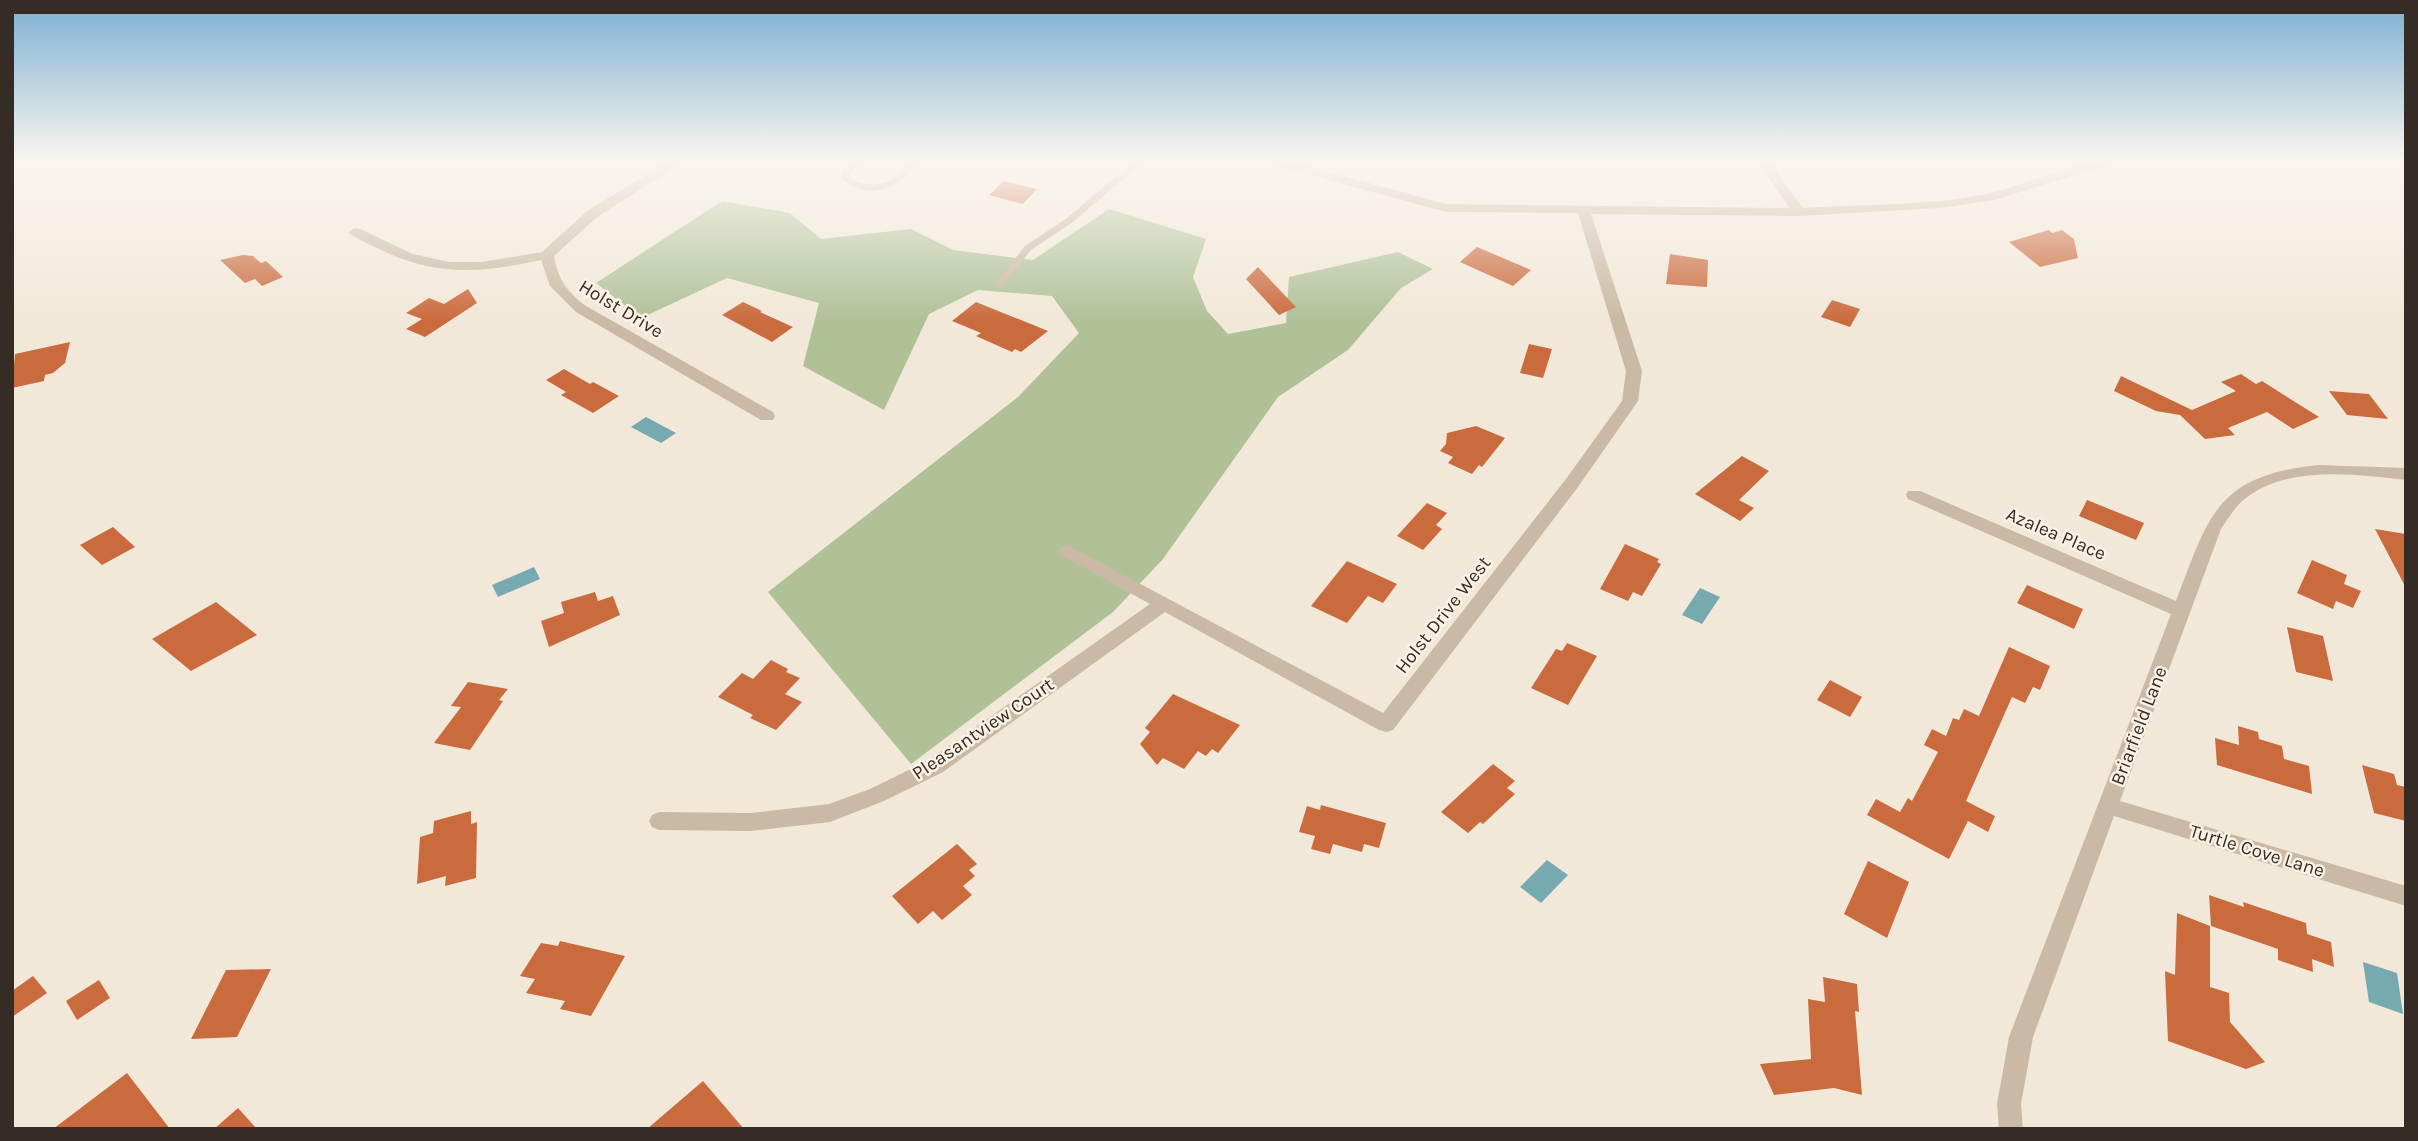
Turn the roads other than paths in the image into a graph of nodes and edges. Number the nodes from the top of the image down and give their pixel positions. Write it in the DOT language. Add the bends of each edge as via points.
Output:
graph roads {
  1 [pos="588,214"];
  2 [pos="1077,214"];
  3 [pos="1585,214"];
  4 [pos="355,232"];
  5 [pos="547,255"];
  6 [pos="999,285"];
  7 [pos="767,416"];
  8 [pos="2406,474"];
  9 [pos="1914,495"];
  10 [pos="1067,551"];
  11 [pos="1164,604"];
  12 [pos="2182,611"];
  13 [pos="2109,806"];
  14 [pos="659,821"];
  15 [pos="2406,896"];
  16 [pos="2011,1129"];
  1 -- 5 [label="street"];
  2 -- 6 [label="lane" via="1028,248"];
  3 -- 11 [label="street, Holst Drive West" via="1634,371 1630,401 1386,724"];
  4 -- 5 [label="street" via="416,260 446,267"];
  5 -- 7 [label="street, Holst Drive" via="561,295"];
  8 -- 12 [label="street, Briarfield Lane" via="2334,469 2278,475 2237,496 2213,527"];
  9 -- 12 [label="street, Azalea Place"];
  10 -- 11 [label="street, Holst Drive West"];
  11 -- 14 [label="street, Pleasantview Court" via="936,766 877,796 830,813 750,822"];
  12 -- 13 [label="street, Briarfield Lane"];
  13 -- 15 [label="street, Turtle Cove Lane"];
  13 -- 16 [label="street, Briarfield Lane" via="2021,1037 2009,1104"];
}
